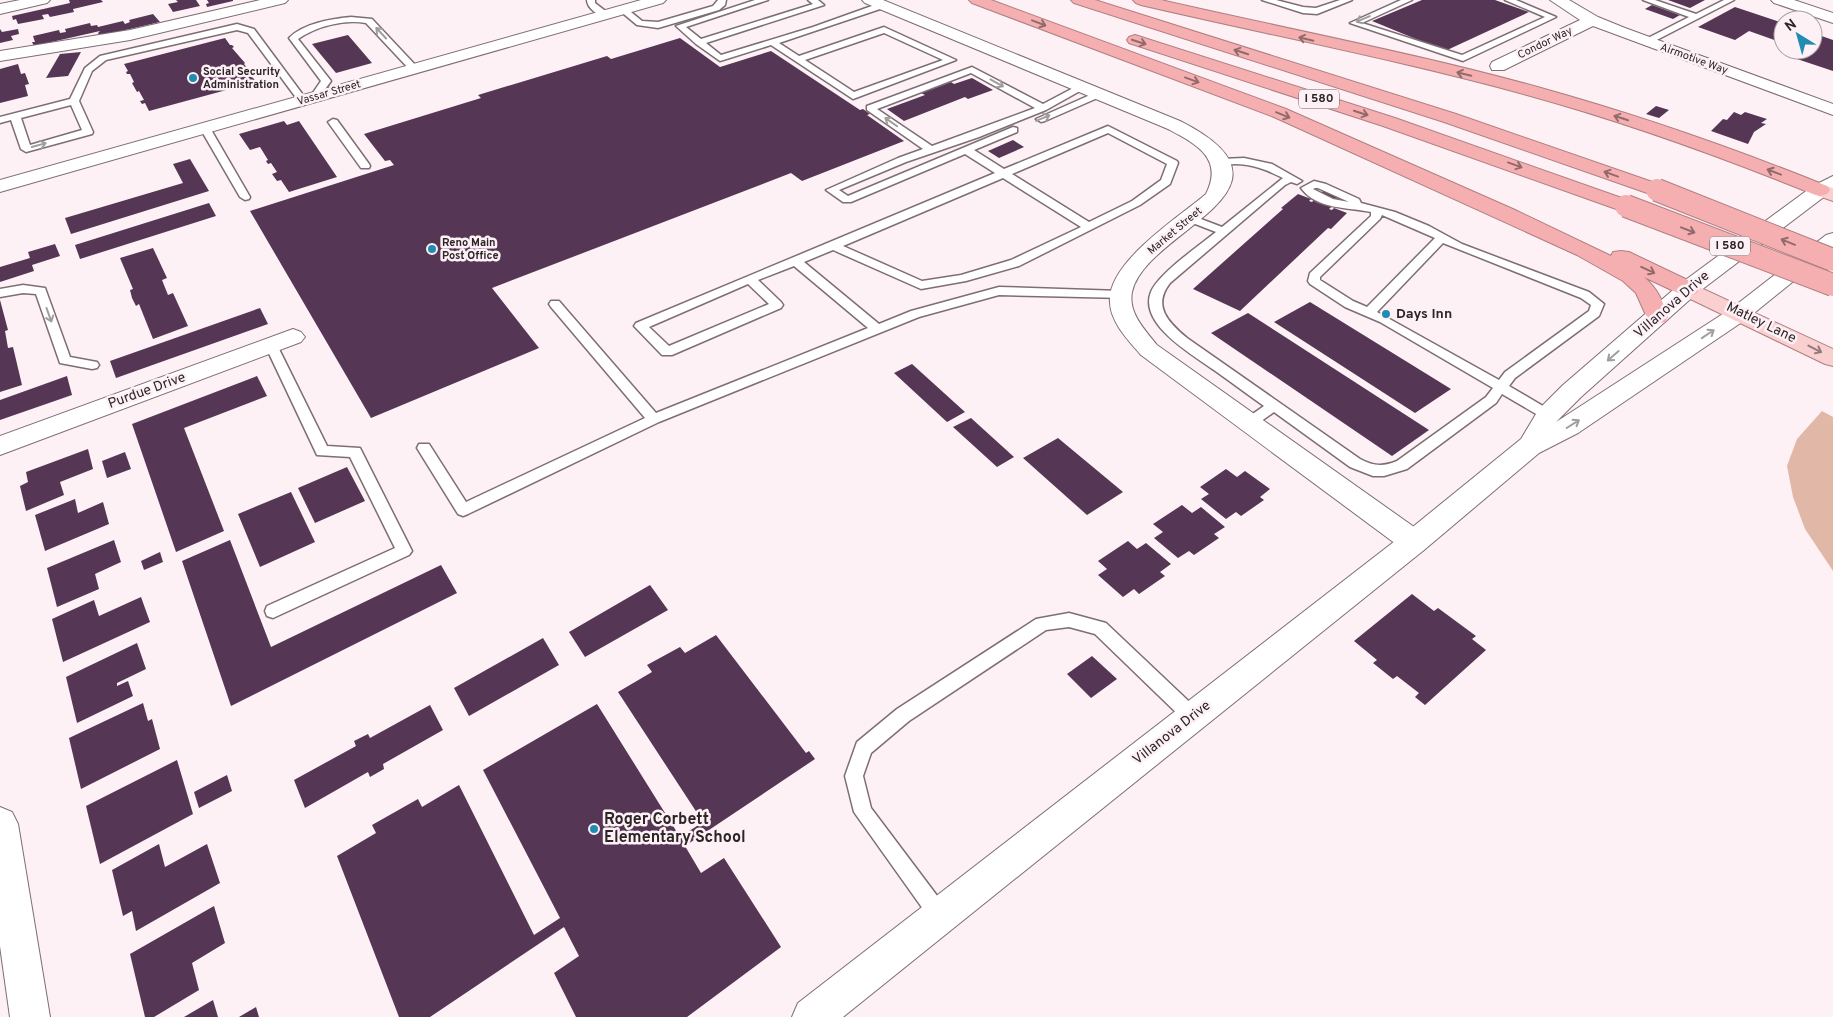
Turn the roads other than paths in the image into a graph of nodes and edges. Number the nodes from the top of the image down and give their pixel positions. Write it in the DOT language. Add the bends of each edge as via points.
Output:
graph roads {
  1 [pos="42,0"];
  2 [pos="280,0"];
  3 [pos="592,0"];
  4 [pos="658,0"];
  5 [pos="722,0"];
  6 [pos="764,0"];
  7 [pos="812,0"];
  8 [pos="977,0"];
  9 [pos="1010,0"];
  10 [pos="1079,0"];
  11 [pos="1141,0"];
  12 [pos="1268,0"];
  13 [pos="1348,0"];
  14 [pos="1408,0"];
  15 [pos="1509,0"];
  16 [pos="1558,0"];
  17 [pos="1647,0"];
  18 [pos="1730,0"];
  19 [pos="1779,0"];
  20 [pos="1334,2"];
  21 [pos="877,3"];
  22 [pos="0,9"];
  23 [pos="623,10"];
  24 [pos="605,15"];
  25 [pos="1696,17"];
  26 [pos="1833,18"];
  27 [pos="1592,20"];
  28 [pos="699,42"];
  29 [pos="772,42"];
  30 [pos="1647,42"];
  31 [pos="0,56"];
  32 [pos="797,60"];
  33 [pos="1498,66"];
  34 [pos="414,69"];
  35 [pos="1090,91"];
  36 [pos="309,99"];
  37 [pos="74,101"];
  38 [pos="1043,108"];
  39 [pos="1833,110"];
  40 [pos="15,116"];
  41 [pos="0,120"];
  42 [pos="333,122"];
  43 [pos="206,128"];
  44 [pos="1330,134"];
  45 [pos="930,150"];
  46 [pos="966,150"];
  47 [pos="1221,162"];
  48 [pos="366,166"];
  49 [pos="1003,174"];
  50 [pos="1291,178"];
  51 [pos="0,186"];
  52 [pos="1829,189"];
  53 [pos="245,196"];
  54 [pos="1377,210"];
  55 [pos="1189,218"];
  56 [pos="1089,227"];
  57 [pos="1223,231"];
  58 [pos="1442,237"];
  59 [pos="1833,239"];
  60 [pos="833,246"];
  61 [pos="1833,260"];
  62 [pos="796,261"];
  63 [pos="750,279"];
  64 [pos="1833,285"];
  65 [pos="1688,288"];
  66 [pos="0,293"];
  67 [pos="1121,295"];
  68 [pos="554,304"];
  69 [pos="1370,312"];
  70 [pos="1740,313"];
  71 [pos="1657,318"];
  72 [pos="877,329"];
  73 [pos="282,341"];
  74 [pos="1833,358"];
  75 [pos="92,365"];
  76 [pos="1501,388"];
  77 [pos="1273,406"];
  78 [pos="1548,415"];
  79 [pos="654,419"];
  80 [pos="1249,423"];
  81 [pos="0,446"];
  82 [pos="1530,446"];
  83 [pos="424,448"];
  84 [pos="1414,542"];
  85 [pos="274,611"];
  86 [pos="1193,717"];
  87 [pos="0,824"];
  88 [pos="940,916"];
  89 [pos="30,1017"];
  90 [pos="812,1017"];
  1 -- 22 [label="street"];
  2 -- 31 [label="street" via="130,35"];
  3 -- 24 [label="lane" via="591,4"];
  4 -- 23 [label="street, Vassar Street"];
  5 -- 23 [label="lane" via="716,8 658,25 640,23"];
  6 -- 28 [label="lane" via="680,26"];
  7 -- 28 [label="lane" via="820,5"];
  8 -- 44 [label="highway, one-way"];
  9 -- 64 [label="highway, I 580, one-way, bridge" via="1389,122 1626,206"];
  61 -- 10 [label="highway, I 580, one-way, bridge" via="1657,190 1450,118"];
  52 -- 11 [label="highway, one-way" via="1588,107 1476,77"];
  12 -- 20 [label="lane" via="1317,11"];
  13 -- 20 [label="lane"];
  14 -- 15 [label="lane, one-way" via="1354,23 1463,58 1552,17"];
  16 -- 27 [label="street, Airmotive Way"];
  17 -- 25 [label="lane"];
  18 -- 25 [label="lane"];
  19 -- 26 [label="street"];
  21 -- 29 [label="lane"];
  21 -- 35 [label="street"];
  23 -- 24 [label="street, Vassar Street"];
  24 -- 34 [label="street, Vassar Street"];
  25 -- 30 [label="lane"];
  27 -- 30 [label="street, Airmotive Way"];
  27 -- 33 [label="street, Condor Way"];
  28 -- 29 [label="lane" via="720,58"];
  29 -- 32 [label="lane"];
  30 -- 39 [label="street, Airmotive Way"];
  32 -- 32 [label="lane" via="853,96 951,60 884,30"];
  34 -- 36 [label="street, Vassar Street"];
  34 -- 36 [label="lane, one-way" via="369,21 361,18 301,31 293,38 326,81"];
  35 -- 38 [label="lane"];
  46 -- 35 [label="lane, one-way"];
  35 -- 47 [label="street" via="1191,133 1205,143"];
  36 -- 37 [label="lane" via="250,31 237,27 103,58 88,70"];
  36 -- 43 [label="street, Vassar Street"];
  37 -- 40 [label="lane"];
  40 -- 37 [label="lane, one-way" via="26,149 88,132"];
  38 -- 45 [label="lane"];
  45 -- 38 [label="lane, one-way" via="870,108 972,70"];
  40 -- 41 [label="lane"];
  42 -- 48 [label="lane"];
  43 -- 51 [label="street, Vassar Street"];
  43 -- 53 [label="lane"];
  44 -- 65 [label="highway, one-way" via="1393,155 1489,196"];
  44 -- 71 [label="highway" via="1601,258 1638,282 1650,297"];
  45 -- 46 [label="lane" via="831,190 847,200"];
  46 -- 49 [label="lane"];
  47 -- 50 [label="lane" via="1251,161 1281,171"];
  47 -- 55 [label="street, Market Street" via="1221,186 1214,197"];
  49 -- 56 [label="lane"];
  49 -- 56 [label="lane" via="1108,129 1173,163 1166,182 1136,203"];
  49 -- 60 [label="lane"];
  50 -- 54 [label="lane" via="1307,186 1310,192 1336,203"];
  50 -- 57 [label="lane"];
  52 -- 65 [label="street, Villanova Drive"];
  54 -- 58 [label="lane"];
  54 -- 69 [label="lane" via="1376,217 1314,276 1314,281 1323,288"];
  55 -- 57 [label="lane"];
  55 -- 67 [label="street, Market Street" via="1128,273"];
  56 -- 60 [label="lane" via="1015,263 962,278 921,285"];
  57 -- 77 [label="lane" via="1166,280 1157,293 1157,310 1165,326 1182,341"];
  58 -- 69 [label="lane"];
  58 -- 76 [label="lane" via="1585,295 1598,304 1595,312 1510,376"];
  59 -- 70 [label="street, Villanova Drive"];
  60 -- 62 [label="lane"];
  62 -- 63 [label="lane"];
  62 -- 72 [label="lane"];
  63 -- 63 [label="lane" via="732,287 640,326 667,352 777,305"];
  65 -- 70 [label="main road, Matley Lane"];
  65 -- 71 [label="street, Villanova Drive"];
  66 -- 75 [label="lane, one-way" via="23,289 41,291 66,360"];
  67 -- 72 [label="lane" via="999,291 915,314"];
  67 -- 80 [label="street, Market Street" via="1124,317 1148,350"];
  68 -- 79 [label="lane"];
  69 -- 76 [label="lane"];
  70 -- 74 [label="main road, Matley Lane, one-way"];
  82 -- 70 [label="street, Villanova Drive, one-way" via="1569,427"];
  71 -- 78 [label="street, Villanova Drive, one-way"];
  72 -- 79 [label="lane"];
  73 -- 81 [label="street, Purdue Drive"];
  73 -- 85 [label="lane" via="322,451 355,452 404,551"];
  76 -- 77 [label="lane" via="1492,400 1389,471 1370,471 1354,463"];
  76 -- 78 [label="lane"];
  77 -- 80 [label="lane"];
  78 -- 82 [label="street, Villanova Drive"];
  79 -- 83 [label="lane" via="463,510"];
  80 -- 84 [label="street, Market Street"];
  82 -- 84 [label="street, Villanova Drive"];
  84 -- 86 [label="street, Villanova Drive"];
  86 -- 88 [label="street, Villanova Drive"];
  86 -- 88 [label="lane" via="1100,628 1069,620 1042,624 903,715 863,748 854,776 863,812"];
  87 -- 89 [label="street"];
  88 -- 90 [label="street, Villanova Drive"];
}
